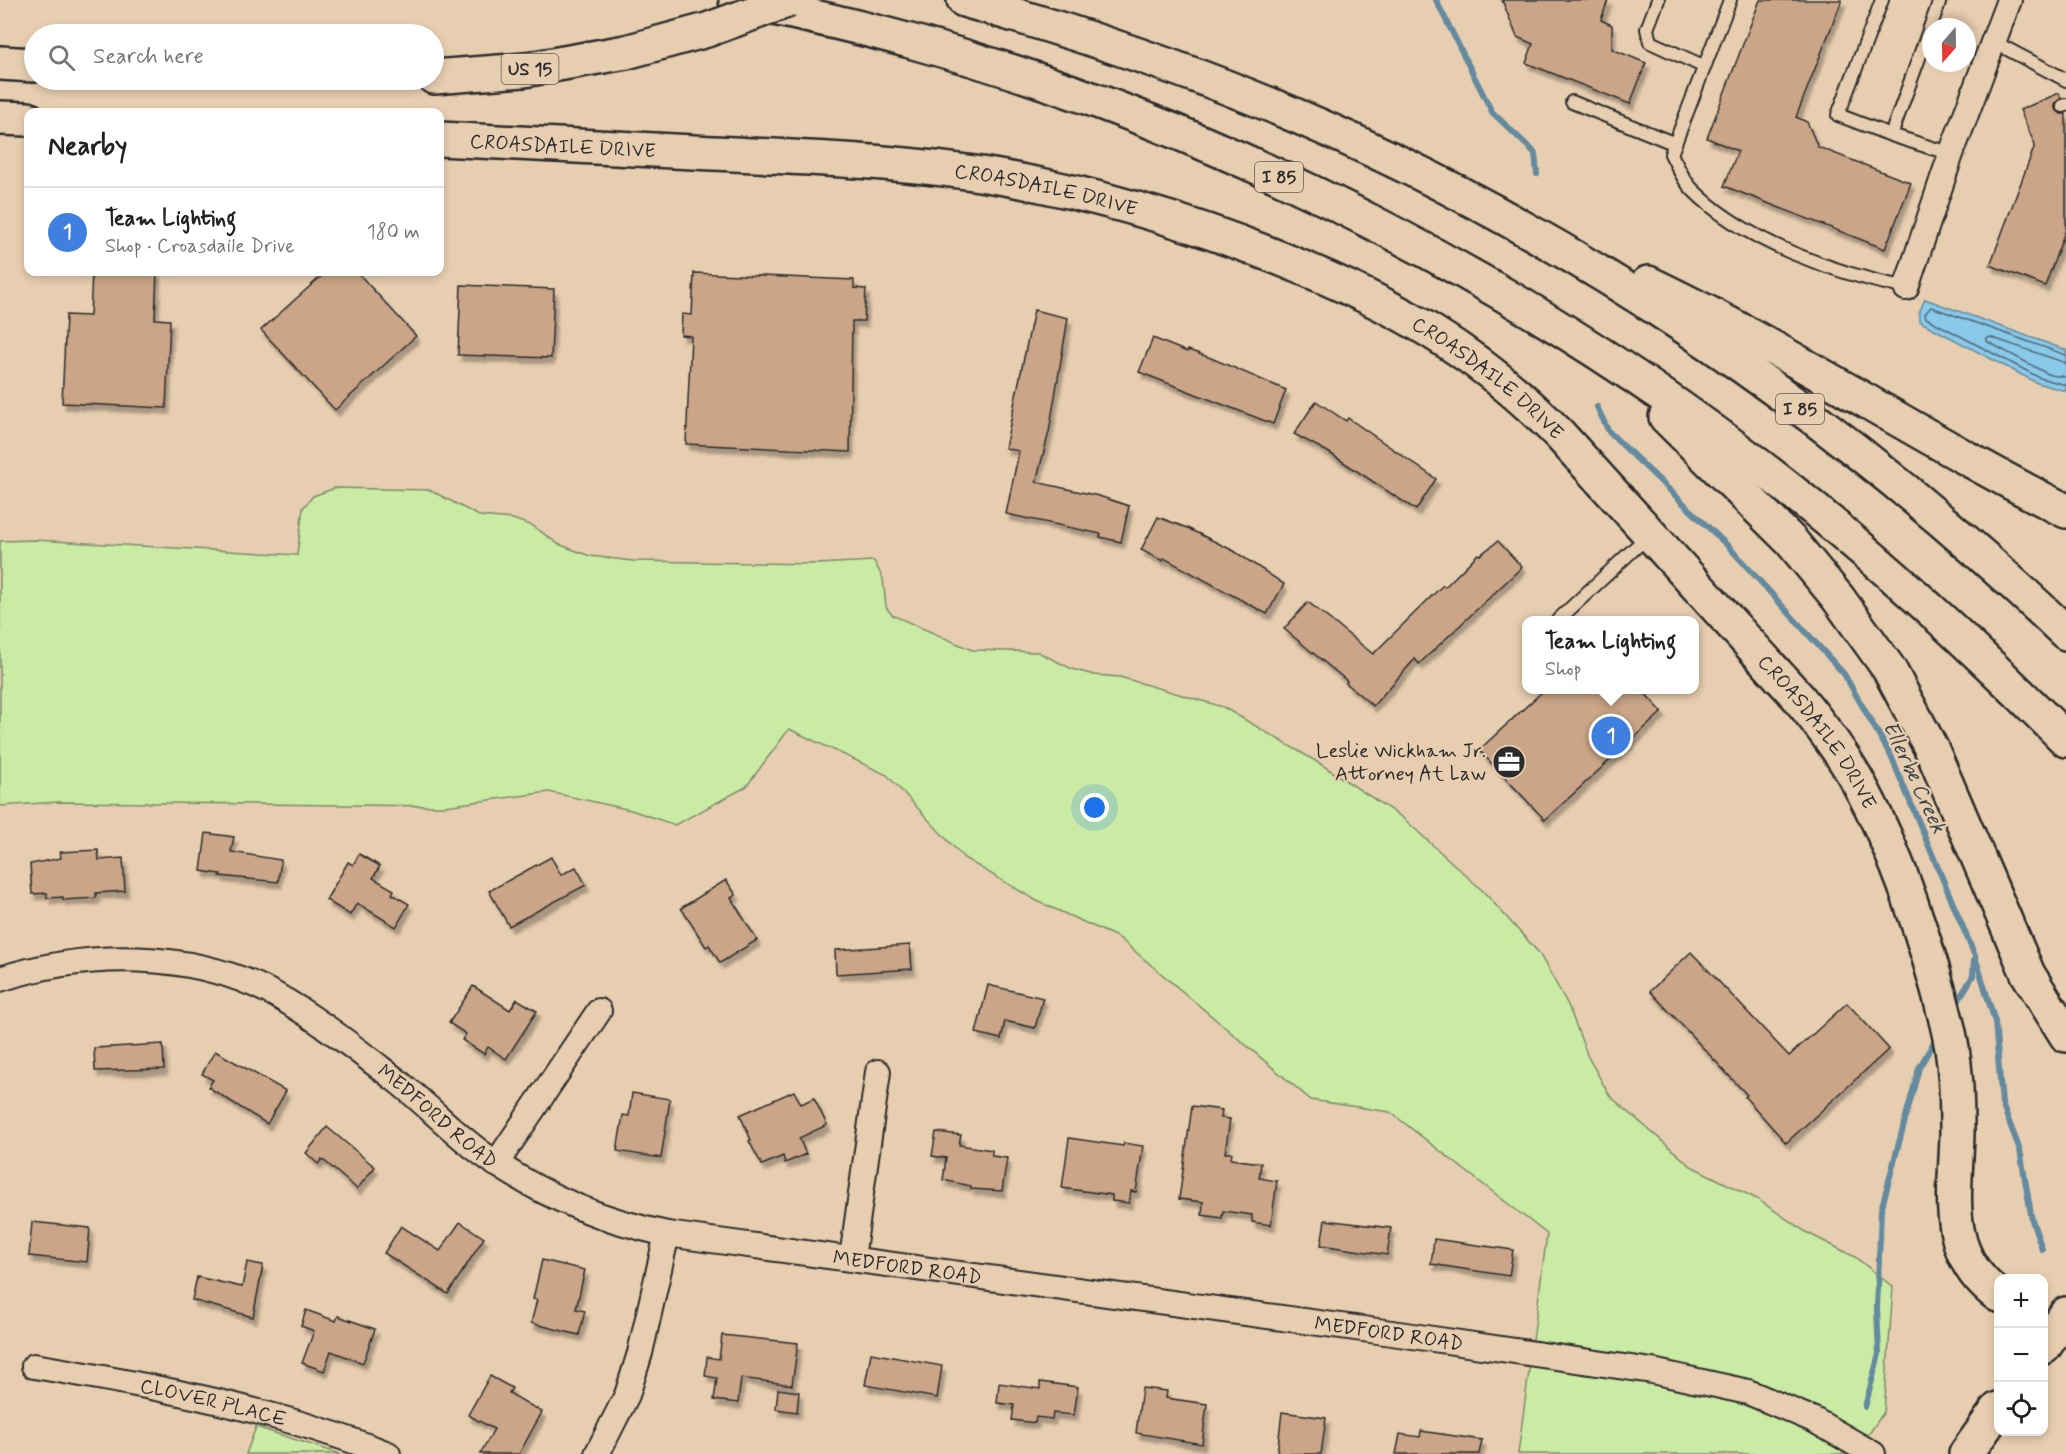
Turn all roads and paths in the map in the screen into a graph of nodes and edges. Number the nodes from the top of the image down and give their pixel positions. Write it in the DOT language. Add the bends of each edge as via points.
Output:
graph roads {
  1 [pos="736,0"];
  2 [pos="789,0"];
  3 [pos="964,0"];
  4 [pos="1658,0"];
  5 [pos="1730,0"];
  6 [pos="1882,0"];
  7 [pos="1940,0"];
  8 [pos="2006,1"];
  9 [pos="1992,41"];
  10 [pos="0,63"];
  11 [pos="24,64"];
  12 [pos="1703,66"];
  13 [pos="444,76"];
  14 [pos="2066,80"];
  15 [pos="1572,102"];
  16 [pos="0,118"];
  17 [pos="24,119"];
  18 [pos="1891,135"];
  19 [pos="444,139"];
  20 [pos="1673,143"];
  21 [pos="1951,154"];
  22 [pos="1507,219"];
  23 [pos="1906,288"];
  24 [pos="1620,368"];
  25 [pos="2066,511"];
  26 [pos="1650,534"];
  27 [pos="1563,616"];
  28 [pos="2066,633"];
  29 [pos="2066,740"];
  30 [pos="0,979"];
  31 [pos="599,1011"];
  32 [pos="2066,1035"];
  33 [pos="878,1072"];
  34 [pos="496,1164"];
  35 [pos="667,1234"];
  36 [pos="852,1258"];
  37 [pos="1994,1290"];
  38 [pos="34,1366"];
  39 [pos="1994,1415"];
  40 [pos="388,1454"];
  41 [pos="597,1454"];
  42 [pos="1873,1454"];
  43 [pos="1966,1454"];
  1 -- 24 [label="main road, I 85" via="912,41 1168,129 1252,164 1417,246"];
  2 -- 13 [label="main road, US 15, bridge" via="707,30 626,52 524,70"];
  3 -- 22 [label="main road, I 85" via="1120,47 1253,97 1430,178"];
  4 -- 12 [label="lane" via="1647,29 1650,42"];
  5 -- 12 [label="lane"];
  6 -- 18 [label="lane" via="1838,115"];
  7 -- 18 [label="lane"];
  8 -- 9 [label="street"];
  9 -- 14 [label="lane"];
  9 -- 21 [label="street"];
  10 -- 11 [label="main road"];
  12 -- 20 [label="lane"];
  15 -- 20 [label="lane"];
  16 -- 17 [label="main road"];
  18 -- 21 [label="lane"];
  19 -- 26 [label="main road, CROASDAILE DRIVE" via="846,160 943,169 1074,193 1198,229 1360,293 1455,345 1530,405"];
  20 -- 23 [label="lane" via="1671,154 1690,188 1726,218 1785,250 1875,282"];
  21 -- 23 [label="street"];
  22 -- 25 [label="main road" via="1732,324 1892,418"];
  22 -- 28 [label="main road, I 85" via="1696,335 1855,449"];
  24 -- 29 [label="main road, I 85" via="1831,523 1947,623"];
  24 -- 32 [label="main road" via="1697,451 1791,541 1882,660 1932,750 2028,975"];
  26 -- 27 [label="lane"];
  26 -- 37 [label="main road, CROASDAILE DRIVE" via="1824,729 1876,818 1918,930 1950,1040 1956,1098 1955,1226 1969,1262"];
  30 -- 34 [label="street, MEDFORD ROAD" via="61,964 118,959 179,965 238,979 273,994 311,1018 398,1082 454,1133"];
  31 -- 34 [label="street"];
  33 -- 36 [label="street"];
  34 -- 35 [label="street, MEDFORD ROAD" via="589,1214"];
  35 -- 36 [label="street, MEDFORD ROAD"];
  35 -- 41 [label="street" via="627,1395"];
  36 -- 42 [label="street, MEDFORD ROAD" via="1670,1375 1748,1392 1814,1420"];
  38 -- 40 [label="street, CLOVER PLACE" via="279,1415"];
  39 -- 43 [label="main road"];
}
